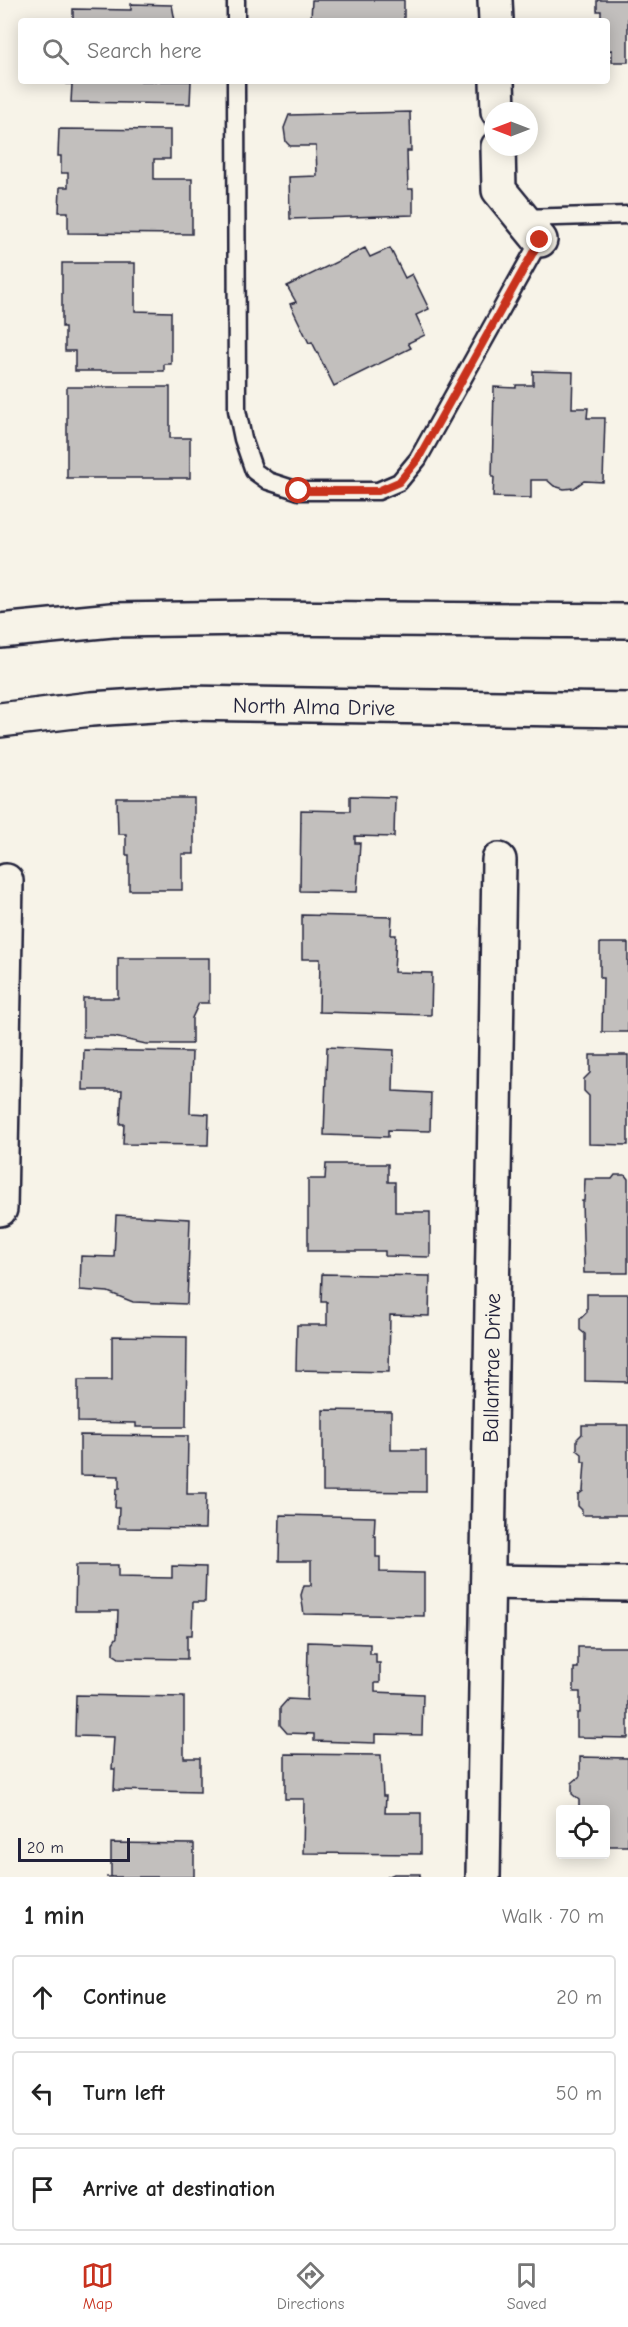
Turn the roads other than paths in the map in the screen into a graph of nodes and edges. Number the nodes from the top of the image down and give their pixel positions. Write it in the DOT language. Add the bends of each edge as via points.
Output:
graph roads {
  1 [pos="236,0"];
  2 [pos="495,0"];
  3 [pos="236,18"];
  4 [pos="496,18"];
  5 [pos="236,84"];
  6 [pos="497,84"];
  7 [pos="498,102"];
  8 [pos="498,156"];
  9 [pos="628,215"];
  10 [pos="531,229"];
  11 [pos="628,621"];
  12 [pos="0,631"];
  13 [pos="628,710"];
  14 [pos="0,720"];
  15 [pos="499,860"];
  16 [pos="6,881"];
  17 [pos="2,951"];
  18 [pos="0,1209"];
  19 [pos="488,1582"];
  20 [pos="628,1584"];
  21 [pos="483,1877"];
  1 -- 3 [label="lane"];
  2 -- 4 [label="street"];
  5 -- 10 [label="lane" via="237,410 255,471 268,482 299,491 378,491 399,482 418,459"];
  6 -- 7 [label="street"];
  8 -- 10 [label="street" via="499,190"];
  9 -- 10 [label="lane"];
  11 -- 12 [label="street" via="112,620"];
  13 -- 14 [label="street, North Alma Drive" via="185,704 91,709"];
  15 -- 19 [label="street, Ballantrae Drive"];
  16 -- 17 [label="street"];
  17 -- 18 [label="street"];
  19 -- 20 [label="street"];
  19 -- 21 [label="street, Ballantrae Drive"];
}
